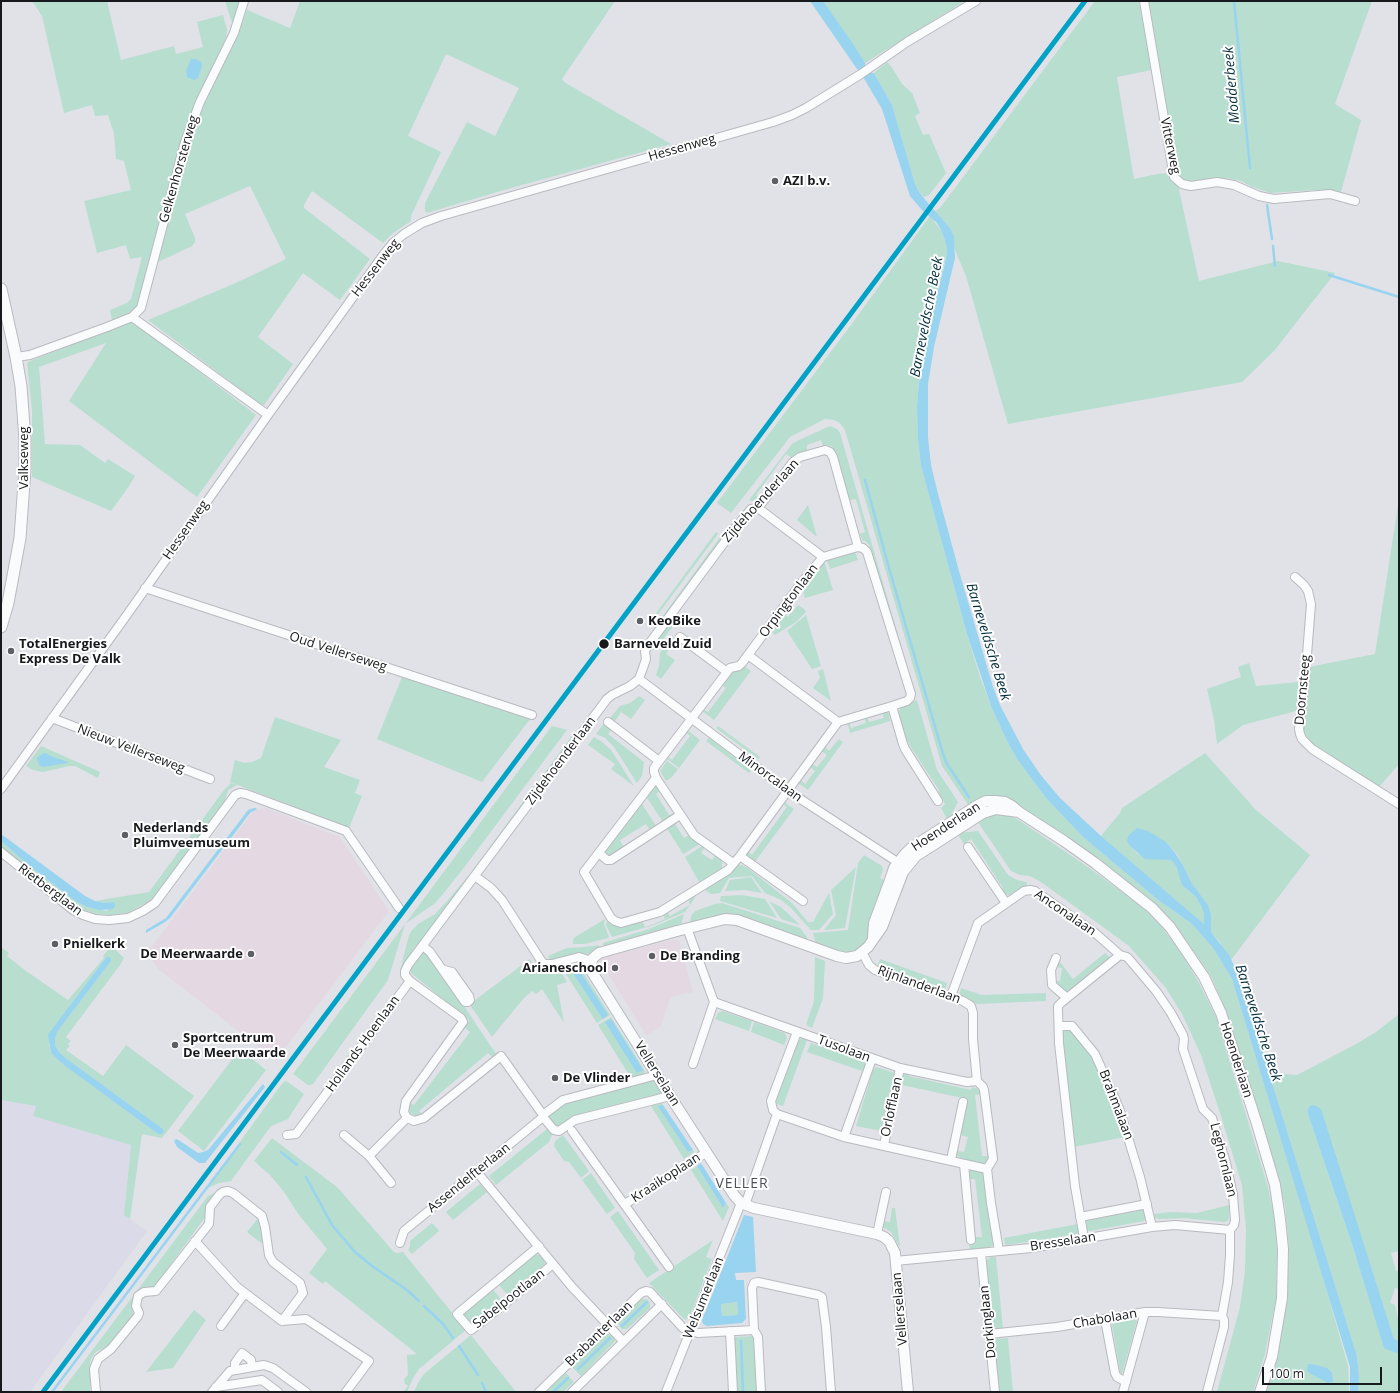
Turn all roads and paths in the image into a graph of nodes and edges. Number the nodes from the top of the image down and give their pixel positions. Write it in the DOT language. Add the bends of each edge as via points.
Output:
graph roads {
  1 [pos="244,1"];
  2 [pos="976,1"];
  3 [pos="1144,1"];
  4 [pos="1355,201"];
  5 [pos="1,289"];
  6 [pos="132,316"];
  7 [pos="16,357"];
  8 [pos="268,415"];
  9 [pos="758,508"];
  10 [pos="858,547"];
  11 [pos="823,557"];
  12 [pos="1295,577"];
  13 [pos="145,588"];
  14 [pos="1,627"];
  15 [pos="680,637"];
  16 [pos="748,655"];
  17 [pos="727,672"];
  18 [pos="639,679"];
  19 [pos="892,706"];
  20 [pos="532,715"];
  21 [pos="52,718"];
  22 [pos="692,718"];
  23 [pos="608,722"];
  24 [pos="838,722"];
  25 [pos="659,760"];
  26 [pos="656,778"];
  27 [pos="210,779"];
  28 [pos="1,789"];
  29 [pos="788,791"];
  30 [pos="938,801"];
  31 [pos="1399,804"];
  32 [pos="680,815"];
  33 [pos="968,847"];
  34 [pos="598,852"];
  35 [pos="1,853"];
  36 [pos="740,856"];
  37 [pos="733,863"];
  38 [pos="902,865"];
  39 [pos="475,876"];
  40 [pos="803,900"];
  41 [pos="1006,903"];
  42 [pos="399,908"];
  43 [pos="687,928"];
  44 [pos="423,946"];
  45 [pos="862,952"];
  46 [pos="1120,955"];
  47 [pos="1056,958"];
  48 [pos="591,961"];
  49 [pos="444,970"];
  50 [pos="410,981"];
  51 [pos="951,996"];
  52 [pos="1067,998"];
  53 [pos="714,1002"];
  54 [pos="1059,1026"];
  55 [pos="797,1032"];
  56 [pos="872,1059"];
  57 [pos="693,1064"];
  58 [pos="900,1068"];
  59 [pos="657,1075"];
  60 [pos="977,1081"];
  61 [pos="670,1096"];
  62 [pos="963,1102"];
  63 [pos="777,1114"];
  64 [pos="543,1116"];
  65 [pos="408,1118"];
  66 [pos="572,1131"];
  67 [pos="287,1135"];
  68 [pos="344,1135"];
  69 [pos="844,1137"];
  70 [pos="884,1145"];
  71 [pos="707,1152"];
  72 [pos="369,1156"];
  73 [pos="951,1160"];
  74 [pos="964,1164"];
  75 [pos="987,1169"];
  76 [pos="477,1172"];
  77 [pos="391,1183"];
  78 [pos="886,1192"];
  79 [pos="625,1204"];
  80 [pos="743,1204"];
  81 [pos="1146,1204"];
  82 [pos="1080,1217"];
  83 [pos="1152,1227"];
  84 [pos="1230,1230"];
  85 [pos="877,1234"];
  86 [pos="1084,1238"];
  87 [pos="971,1240"];
  88 [pos="196,1241"];
  89 [pos="400,1243"];
  90 [pos="539,1246"];
  91 [pos="999,1251"];
  92 [pos="981,1253"];
  93 [pos="895,1261"];
  94 [pos="553,1264"];
  95 [pos="669,1267"];
  96 [pos="245,1293"];
  97 [pos="662,1304"];
  98 [pos="1145,1312"];
  99 [pos="1222,1316"];
  100 [pos="1105,1319"];
  101 [pos="282,1321"];
  102 [pos="608,1325"];
  103 [pos="221,1326"];
  104 [pos="691,1330"];
  105 [pos="754,1330"];
  106 [pos="730,1331"];
  107 [pos="989,1334"];
  108 [pos="623,1341"];
  109 [pos="252,1367"];
  110 [pos="235,1369"];
  111 [pos="1126,1382"];
  112 [pos="214,1389"];
  113 [pos="96,1392"];
  114 [pos="278,1392"];
  115 [pos="306,1392"];
  116 [pos="346,1392"];
  117 [pos="539,1392"];
  118 [pos="572,1392"];
  119 [pos="666,1392"];
  120 [pos="733,1392"];
  121 [pos="761,1392"];
  122 [pos="831,1392"];
  123 [pos="908,1392"];
  124 [pos="995,1392"];
  125 [pos="1123,1392"];
  126 [pos="1207,1392"];
  127 [pos="1260,1392"];
  1 -- 6 [label="street, Gelkenhorsterweg" via="234,33 200,102 185,142 141,308"];
  2 -- 8 [label="street, Hessenweg" via="907,42 806,108 773,122 448,214 413,228 384,254"];
  3 -- 4 [label="street, Vitterweg" via="1174,176 1182,184 1191,186 1217,182 1274,199 1330,194"];
  5 -- 7 [label="main road, Valkseweg"];
  6 -- 7 [label="street" via="30,355"];
  6 -- 8 [label="street"];
  7 -- 14 [label="main road, Valkseweg" via="21,386 25,469 20,538"];
  8 -- 13 [label="street, Hessenweg"];
  9 -- 10 [label="street, Zijdehoenderlaan" via="793,462 800,457 825,450 833,457"];
  9 -- 11 [label="street"];
  9 -- 18 [label="street, Zijdehoenderlaan" via="751,509 729,536 648,644 644,668"];
  10 -- 11 [label="street, Orpingtonlaan"];
  10 -- 19 [label="street, Zijdehoenderlaan" via="867,552 911,694 906,701"];
  11 -- 16 [label="street, Orpingtonlaan"];
  12 -- 31 [label="street, Doornsteeg" via="1308,591 1311,604 1299,728 1302,739 1312,749"];
  13 -- 20 [label="street, Oud Vellerseweg"];
  13 -- 21 [label="street, Hessenweg"];
  15 -- 17 [label="street"];
  16 -- 17 [label="street, Orpingtonlaan" via="739,666 732,667"];
  16 -- 24 [label="street"];
  17 -- 22 [label="street, Orpingtonlaan"];
  18 -- 22 [label="street, Minorcalaan"];
  18 -- 39 [label="street, Zijdehoenderlaan" via="608,699"];
  19 -- 24 [label="street"];
  19 -- 30 [label="street" via="905,749"];
  21 -- 27 [label="street, Nieuw Vellerseweg"];
  21 -- 28 [label="street, Hessenweg"];
  22 -- 25 [label="street, Orpingtonlaan"];
  22 -- 29 [label="street, Minorcalaan"];
  23 -- 25 [label="street"];
  24 -- 29 [label="street"];
  25 -- 26 [label="street" via="654,768"];
  26 -- 32 [label="street"];
  26 -- 34 [label="street"];
  29 -- 36 [label="street"];
  29 -- 38 [label="street, Minorcalaan"];
  32 -- 34 [label="street" via="611,860 607,860"];
  32 -- 37 [label="street" via="694,835"];
  33 -- 41 [label="street"];
  34 -- 37 [label="street" via="584,872 611,918 621,923 660,912 715,879"];
  35 -- 42 [label="street, Rietberglaan" via="73,910 95,919 128,918 143,912 155,903 235,795 240,793 346,831"];
  36 -- 37 [label="street"];
  36 -- 40 [label="street"];
  38 -- 45 [label="street, Hoenderlaan" via="882,927"];
  38 -- 127 [label="street, Hoenderlaan" via="911,848 978,805 986,801 1005,802 1095,863 1152,908 1188,952 1221,1014 1275,1185 1283,1249 1282,1298 1272,1357"];
  39 -- 44 [label="street"];
  39 -- 48 [label="street" via="502,900 542,962 552,964 579,957"];
  41 -- 46 [label="street, Anconalaan" via="1024,891 1035,891 1094,932"];
  41 -- 51 [label="street, Anconalaan" via="978,923"];
  43 -- 45 [label="street" via="725,919 737,920 837,956 851,957"];
  43 -- 48 [label="street" via="599,953"];
  43 -- 53 [label="street"];
  44 -- 49 [label="street"];
  44 -- 50 [label="street" via="405,970 405,975"];
  45 -- 51 [label="street, Rijnlanderlaan" via="875,970"];
  46 -- 52 [label="street"];
  46 -- 84 [label="street, Leghornlaan" via="1129,959 1156,991 1184,1039 1183,1049 1203,1109 1212,1118 1226,1163 1235,1220"];
  47 -- 52 [label="street" via="1051,970 1051,982 1053,987"];
  48 -- 59 [label="street, Vellerselaan" via="592,972"];
  50 -- 65 [label="street" via="463,1022 406,1101 404,1112"];
  50 -- 67 [label="street, Hollands Hoenlaan" via="296,1134"];
  51 -- 60 [label="street, Rijnlanderlaan" via="966,1002 972,1008"];
  52 -- 54 [label="street" via="1058,1006"];
  53 -- 55 [label="street, Tusolaan"];
  53 -- 57 [label="street"];
  54 -- 81 [label="street, Brahmalaan" via="1072,1026 1095,1054 1118,1104"];
  54 -- 82 [label="street" via="1074,1186"];
  55 -- 56 [label="street, Tusolaan"];
  55 -- 63 [label="street" via="771,1101"];
  56 -- 58 [label="street, Tusolaan"];
  56 -- 69 [label="street"];
  58 -- 60 [label="street, Tusolaan" via="967,1082"];
  58 -- 70 [label="street, Orlofflaan"];
  59 -- 61 [label="street, Vellerselaan"];
  59 -- 64 [label="street, Assendelfterlaan" via="563,1100"];
  60 -- 75 [label="street, Rijnlanderlaan" via="984,1090 993,1160"];
  61 -- 64 [label="street" via="574,1120 558,1131 553,1129"];
  61 -- 71 [label="street, Vellerselaan"];
  62 -- 73 [label="street"];
  63 -- 69 [label="street, Orlofflaan"];
  63 -- 80 [label="street"];
  64 -- 65 [label="street" via="501,1056 424,1118 414,1121"];
  64 -- 76 [label="street, Assendelfterlaan"];
  65 -- 72 [label="street"];
  66 -- 79 [label="street, Kraaikoplaan"];
  68 -- 72 [label="street"];
  69 -- 70 [label="street, Orlofflaan"];
  70 -- 73 [label="street, Orlofflaan"];
  71 -- 79 [label="street, Kraaikoplaan"];
  71 -- 80 [label="street, Vellerselaan" via="734,1195"];
  72 -- 77 [label="street"];
  73 -- 74 [label="street, Orlofflaan"];
  74 -- 75 [label="street, Orlofflaan"];
  74 -- 87 [label="street"];
  75 -- 91 [label="street, Rijnlanderlaan"];
  76 -- 89 [label="street, Assendelfterlaan" via="404,1231"];
  76 -- 90 [label="street, Sabelpootlaan"];
  78 -- 85 [label="street"];
  79 -- 95 [label="street, Kraaikoplaan"];
  80 -- 85 [label="street, Vellerselaan"];
  80 -- 104 [label="street, Welsumerlaan"];
  81 -- 82 [label="street"];
  81 -- 83 [label="street, Brahmalaan"];
  82 -- 86 [label="street"];
  83 -- 84 [label="street, Bresselaan" via="1175,1225"];
  83 -- 86 [label="street, Bresselaan"];
  84 -- 99 [label="street, Leghornlaan" via="1228,1282"];
  85 -- 93 [label="street, Vellerselaan" via="889,1241"];
  86 -- 91 [label="street, Bresselaan"];
  88 -- 96 [label="street"];
  88 -- 101 [label="street" via="209,1224 210,1207 222,1192 233,1193 262,1216 269,1255 273,1262 300,1283 303,1293"];
  88 -- 113 [label="street" via="156,1291 144,1292 138,1296 138,1316 111,1349 96,1362"];
  90 -- 94 [label="street, Sabelpootlaan"];
  90 -- 94 [label="street, Sabelpootlaan" via="457,1314 471,1330"];
  91 -- 92 [label="street, Bresselaan"];
  92 -- 93 [label="street, Bresselaan"];
  92 -- 107 [label="street, Dorkinglaan"];
  93 -- 123 [label="street, Vellerselaan"];
  94 -- 102 [label="street, Sabelpootlaan"];
  96 -- 101 [label="street"];
  96 -- 103 [label="street"];
  97 -- 102 [label="street, Brabanterlaan" via="646,1291"];
  97 -- 104 [label="street, Brabanterlaan" via="683,1328"];
  97 -- 108 [label="street, Brabanterlaan"];
  98 -- 99 [label="street, Chabolaan"];
  98 -- 100 [label="street, Chabolaan"];
  98 -- 111 [label="street"];
  99 -- 126 [label="street, Leghornlaan" via="1224,1327"];
  100 -- 107 [label="street, Chabolaan"];
  100 -- 111 [label="street" via="1115,1373"];
  101 -- 116 [label="street" via="306,1319 369,1361"];
  102 -- 108 [label="street, Sabelpootlaan"];
  102 -- 117 [label="street, Brabanterlaan"];
  104 -- 106 [label="street" via="698,1333"];
  104 -- 119 [label="street, Welsumerlaan"];
  105 -- 106 [label="street"];
  105 -- 121 [label="street" via="758,1337"];
  105 -- 122 [label="street" via="754,1283 820,1296 826,1327"];
  106 -- 120 [label="street"];
  107 -- 124 [label="street, Dorkinglaan"];
  108 -- 118 [label="street, Brabanterlaan"];
  109 -- 110 [label="street"];
  109 -- 110 [label="street" via="251,1360 242,1354 235,1363"];
  109 -- 115 [label="street" via="269,1366"];
  110 -- 112 [label="street" via="225,1375"];
  111 -- 125 [label="street"];
  112 -- 114 [label="street" via="262,1380"];
}
